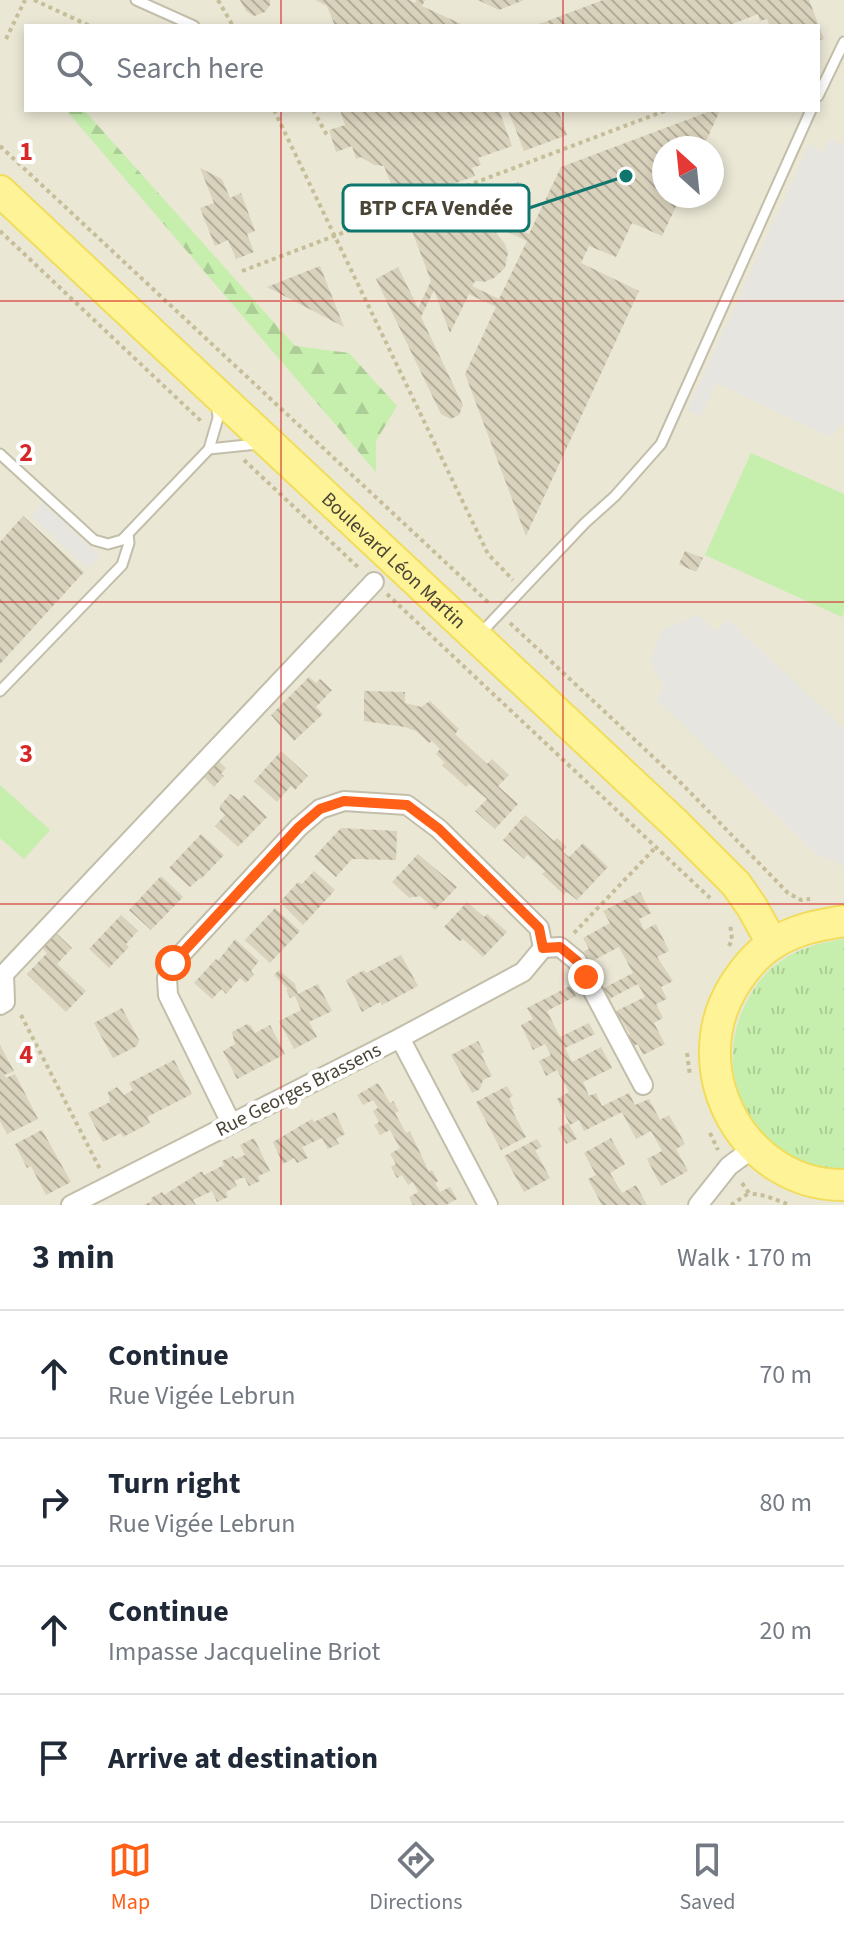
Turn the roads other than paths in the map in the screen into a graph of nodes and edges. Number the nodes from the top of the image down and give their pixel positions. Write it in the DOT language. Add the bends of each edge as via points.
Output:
graph roads {
  1 [pos="136,0"];
  2 [pos="190,24"];
  3 [pos="844,42"];
  4 [pos="820,92"];
  5 [pos="810,112"];
  6 [pos="0,191"];
  7 [pos="217,394"];
  8 [pos="273,446"];
  9 [pos="209,449"];
  10 [pos="0,454"];
  11 [pos="128,534"];
  12 [pos="374,582"];
  13 [pos="477,637"];
  14 [pos="0,691"];
  15 [pos="844,921"];
  16 [pos="772,943"];
  17 [pos="551,948"];
  18 [pos="0,1005"];
  19 [pos="400,1038"];
  20 [pos="643,1085"];
  21 [pos="231,1123"];
  22 [pos="740,1157"];
  23 [pos="844,1185"];
  24 [pos="71,1205"];
  25 [pos="488,1205"];
  26 [pos="698,1205"];
  1 -- 2 [label="lane"];
  3 -- 4 [label="lane"];
  5 -- 13 [label="lane" via="661,444"];
  6 -- 7 [label="main road, Boulevard Léon Martin"];
  7 -- 8 [label="main road, Boulevard Léon Martin"];
  7 -- 9 [label="lane" via="218,418"];
  8 -- 9 [label="lane"];
  8 -- 13 [label="main road, Boulevard Léon Martin"];
  9 -- 11 [label="lane"];
  10 -- 11 [label="lane" via="94,540 108,544"];
  11 -- 14 [label="lane" via="122,565"];
  12 -- 18 [label="street" via="4,974 5,1002"];
  13 -- 16 [label="main road, Boulevard Léon Martin" via="736,884"];
  15 -- 16 [label="main road" via="806,927"];
  16 -- 22 [label="main road" via="743,970 723,1003 714,1041 716,1080"];
  17 -- 19 [label="street" via="523,972"];
  17 -- 20 [label="street" via="577,961"];
  17 -- 21 [label="street" via="539,928 439,829 407,805 344,801 320,809 173,963 167,978 168,995"];
  19 -- 21 [label="street, Rue Georges Brassens"];
  19 -- 25 [label="street, Rue Georges Brassens"];
  21 -- 24 [label="street, Rue Georges Brassens"];
  22 -- 23 [label="main road" via="825,1186"];
  22 -- 26 [label="street"];
}
